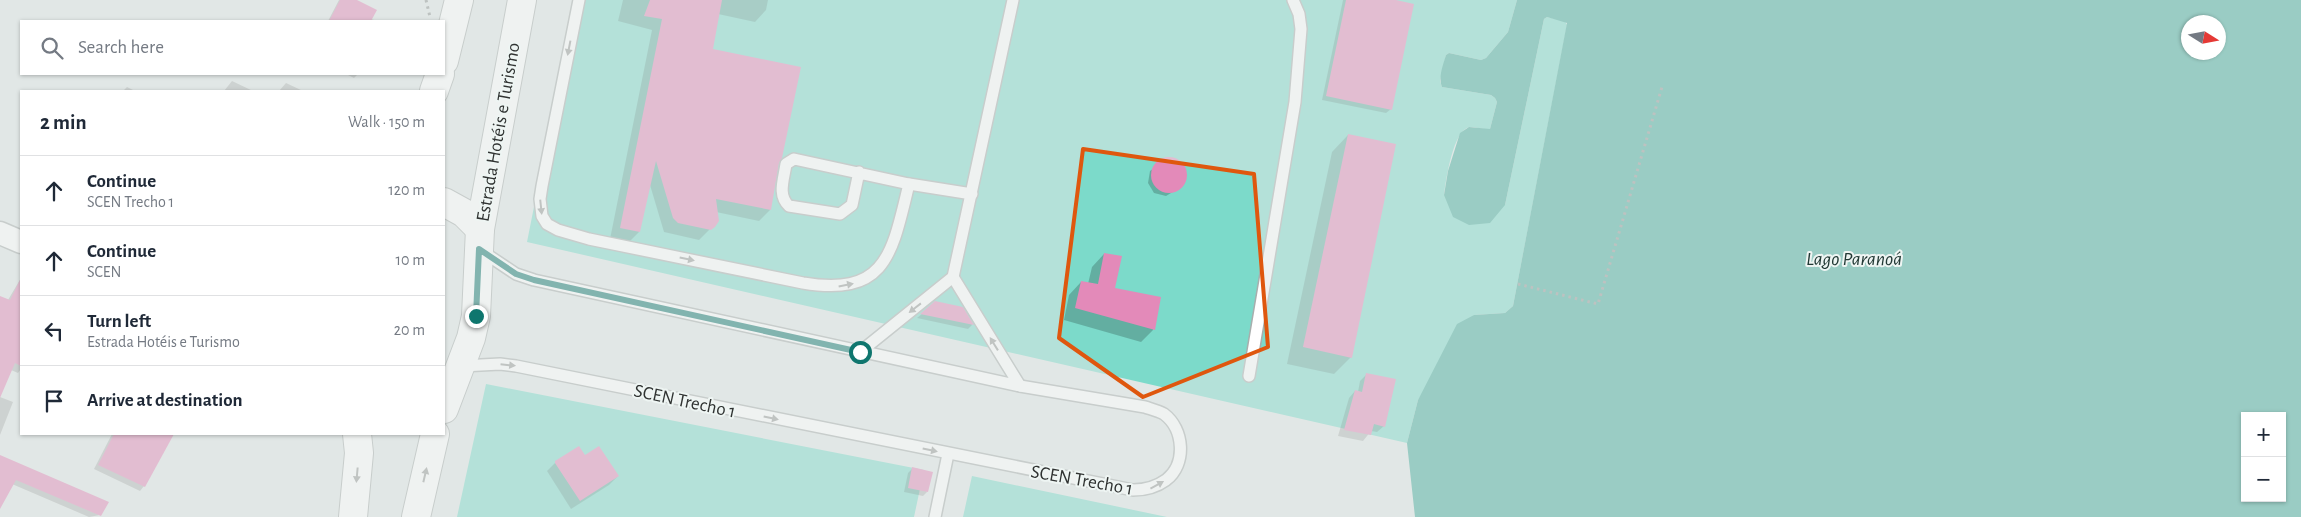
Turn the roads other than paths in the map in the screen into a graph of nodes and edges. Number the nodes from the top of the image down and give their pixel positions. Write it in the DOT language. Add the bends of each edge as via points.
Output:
graph roads {
  1 [pos="458,0"];
  2 [pos="522,0"];
  3 [pos="579,0"];
  4 [pos="1013,0"];
  5 [pos="1293,0"];
  6 [pos="445,57"];
  7 [pos="440,75"];
  8 [pos="434,90"];
  9 [pos="859,172"];
  10 [pos="909,184"];
  11 [pos="972,194"];
  12 [pos="445,203"];
  13 [pos="0,233"];
  14 [pos="479,239"];
  15 [pos="20,242"];
  16 [pos="953,277"];
  17 [pos="860,352"];
  18 [pos="1250,376"];
  19 [pos="453,377"];
  20 [pos="1020,386"];
  21 [pos="445,405"];
  22 [pos="357,435"];
  23 [pos="435,435"];
  24 [pos="948,454"];
  25 [pos="353,517"];
  26 [pos="416,517"];
  27 [pos="935,517"];
  1 -- 6 [label="main road"];
  2 -- 14 [label="main road, Estrada Hotéis e Turismo"];
  3 -- 10 [label="lane, one-way" via="542,186 541,211 544,221 550,226 588,239 802,283 836,287 861,281 879,268 895,237"];
  4 -- 11 [label="lane"];
  5 -- 18 [label="lane" via="1301,30 1295,102"];
  7 -- 8 [label="main road"];
  9 -- 9 [label="lane" via="794,159 786,164 783,200 789,206 840,214 852,205"];
  9 -- 10 [label="lane"];
  10 -- 11 [label="lane"];
  11 -- 16 [label="lane"];
  12 -- 14 [label="main road" via="464,213"];
  13 -- 15 [label="street"];
  14 -- 17 [label="lane, SCEN Trecho 1" via="502,264 516,274 534,280"];
  14 -- 19 [label="main road, Estrada Hotéis e Turismo" via="476,316 471,338"];
  16 -- 17 [label="lane, one-way"];
  20 -- 16 [label="lane, one-way"];
  17 -- 20 [label="lane, SCEN Trecho 1"];
  19 -- 21 [label="main road, Estrada Hotéis e Turismo"];
  19 -- 24 [label="lane, SCEN Trecho 1, one-way" via="500,364 516,366"];
  24 -- 20 [label="lane, SCEN Trecho 1, one-way" via="1133,490 1150,489 1167,480 1178,463 1181,443 1175,427 1163,414 1146,407"];
  22 -- 25 [label="main road, one-way" via="359,453"];
  26 -- 23 [label="main road, one-way"];
  24 -- 27 [label="lane"];
}
